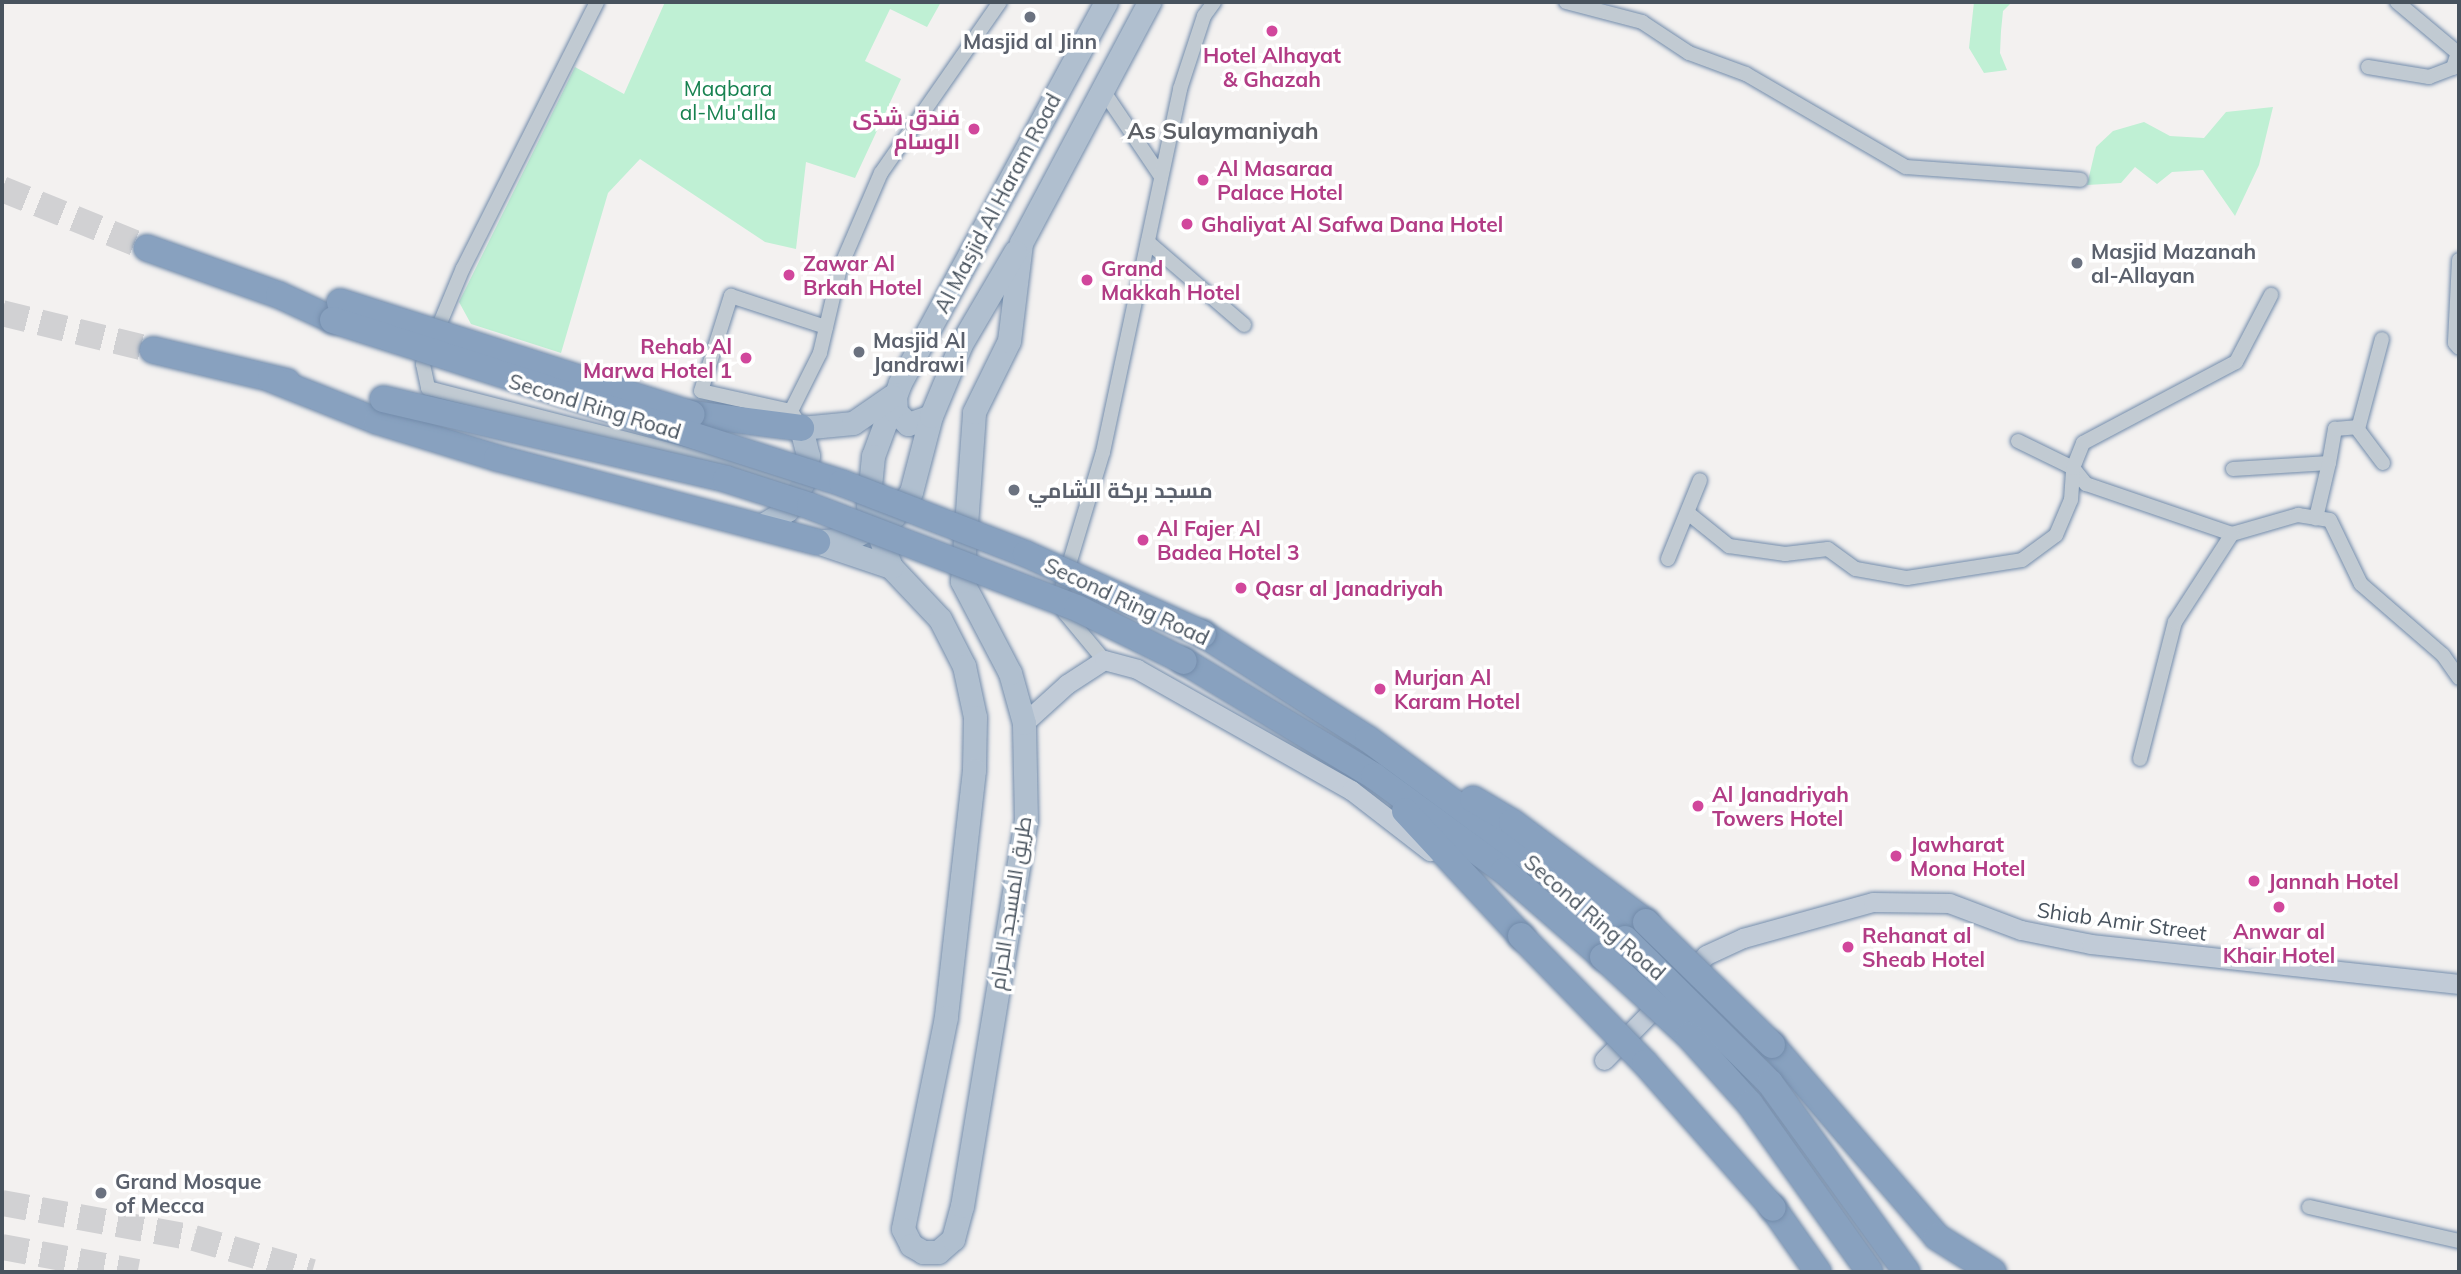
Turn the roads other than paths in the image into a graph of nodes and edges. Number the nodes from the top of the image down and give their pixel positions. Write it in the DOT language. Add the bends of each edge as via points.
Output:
graph roads {
  1 [pos="597,2"];
  2 [pos="1000,2"];
  3 [pos="1149,2"];
  4 [pos="1214,2"];
  5 [pos="1566,2"];
  6 [pos="2397,2"];
  7 [pos="1103,4"];
  8 [pos="2458,51"];
  9 [pos="2368,67"];
  10 [pos="1102,89"];
  11 [pos="1160,175"];
  12 [pos="2081,180"];
  13 [pos="1148,242"];
  14 [pos="1021,243"];
  15 [pos="147,248"];
  16 [pos="2459,260"];
  17 [pos="2271,295"];
  18 [pos="336,311"];
  19 [pos="1244,324"];
  20 [pos="826,327"];
  21 [pos="2382,339"];
  22 [pos="2459,348"];
  23 [pos="153,349"];
  24 [pos="895,394"];
  25 [pos="380,410"];
  26 [pos="931,416"];
  27 [pos="796,420"];
  28 [pos="2358,429"];
  29 [pos="2018,441"];
  30 [pos="2329,463"];
  31 [pos="2383,463"];
  32 [pos="2073,468"];
  33 [pos="2233,469"];
  34 [pos="1700,480"];
  35 [pos="802,484"];
  36 [pos="1688,513"];
  37 [pos="2316,518"];
  38 [pos="875,526"];
  39 [pos="759,527"];
  40 [pos="2232,534"];
  41 [pos="817,542"];
  42 [pos="1668,559"];
  43 [pos="891,566"];
  44 [pos="2443,655"];
  45 [pos="2459,656"];
  46 [pos="1104,660"];
  47 [pos="2459,678"];
  48 [pos="1024,723"];
  49 [pos="1368,739"];
  50 [pos="2140,759"];
  51 [pos="1374,776"];
  52 [pos="1457,871"];
  53 [pos="2459,984"];
  54 [pos="1604,1060"];
  55 [pos="2309,1208"];
  56 [pos="2459,1241"];
  57 [pos="1818,1272"];
  58 [pos="1870,1272"];
  59 [pos="1907,1272"];
  60 [pos="1993,1272"];
  1 -- 35 [label="street" via="463,268 423,364 428,388"];
  2 -- 20 [label="street" via="881,173 840,268"];
  3 -- 10 [label="main road, Al Masjid Al Haram Road"];
  4 -- 11 [label="street" via="1204,16 1180,89"];
  5 -- 12 [label="street" via="1642,22 1689,53 1746,74 1906,167"];
  6 -- 8 [label="street"];
  7 -- 24 [label="main road, Al Masjid Al Haram Road"];
  8 -- 9 [label="street" via="2453,68 2429,77"];
  10 -- 11 [label="street"];
  10 -- 14 [label="main road, Al Masjid Al Haram Road"];
  11 -- 13 [label="street"];
  13 -- 19 [label="street"];
  13 -- 46 [label="street" via="1103,452 1061,591 1065,613"];
  14 -- 26 [label="main road, Al Masjid Al Haram Road" via="961,344"];
  14 -- 48 [label="main road, طريق المسجد الحرام" via="1009,341 974,412 962,581 1010,673"];
  15 -- 18 [label="highway, Second Ring Road"];
  16 -- 22 [label="street" via="2455,343"];
  17 -- 32 [label="street" via="2236,362 2083,443"];
  18 -- 27 [label="highway, bridge" via="692,414"];
  18 -- 49 [label="highway, Second Ring Road, bridge" via="842,482 1026,554 1203,634"];
  20 -- 27 [label="street"];
  20 -- 27 [label="street" via="731,296 701,391"];
  21 -- 28 [label="street"];
  23 -- 25 [label="highway, Second Ring Road"];
  24 -- 26 [label="main road" via="896,412 908,424"];
  24 -- 27 [label="main road" via="853,423"];
  24 -- 38 [label="main road, Al Masjid Al Haram Road" via="873,456 867,506"];
  25 -- 39 [label="highway" via="497,458 680,502"];
  25 -- 51 [label="highway, Second Ring Road, bridge" via="726,479 810,506 1077,608 1184,661"];
  26 -- 38 [label="main road, Al Masjid Al Haram Road" via="911,492 894,516"];
  27 -- 35 [label="main road" via="808,457"];
  28 -- 30 [label="street" via="2335,429"];
  28 -- 31 [label="street"];
  29 -- 32 [label="street"];
  30 -- 33 [label="street"];
  30 -- 37 [label="street"];
  32 -- 36 [label="street" via="2071,500 2056,535 2022,560 1907,578 1856,569 1828,549 1785,554 1729,546"];
  32 -- 40 [label="street" via="2086,484"];
  34 -- 36 [label="street"];
  35 -- 39 [label="main road" via="787,510"];
  36 -- 42 [label="street"];
  37 -- 40 [label="street" via="2298,515"];
  37 -- 44 [label="street" via="2330,520 2361,583"];
  38 -- 41 [label="main road, Al Masjid Al Haram Road" via="851,538"];
  38 -- 43 [label="main road, Al Masjid Al Haram Road"];
  39 -- 41 [label="highway"];
  40 -- 50 [label="street" via="2175,622"];
  41 -- 43 [label="main road"];
  43 -- 48 [label="main road, طريق المسجد الحرام" via="940,619 964,666 975,717 974,769 946,1017 903,1230 911,1245 923,1252 938,1252 953,1240 962,1206 1026,821"];
  44 -- 45 [label="street"];
  44 -- 47 [label="street"];
  46 -- 48 [label="street" via="1067,684"];
  46 -- 52 [label="street" via="1137,669 1351,790"];
  49 -- 59 [label="highway, Second Ring Road, bridge" via="1561,882 1625,939 1770,1083"];
  49 -- 60 [label="highway, bridge" via="1512,822 1646,922 1772,1045 1937,1237"];
  51 -- 52 [label="highway"];
  51 -- 58 [label="highway, Second Ring Road, bridge" via="1504,871 1689,1037 1750,1104"];
  52 -- 57 [label="highway, bridge" via="1645,1063 1773,1208"];
  53 -- 54 [label="street, Shiab Amir Street" via="2091,944 2021,930 1949,904 1873,902 1743,938 1706,955"];
  55 -- 56 [label="street"];
}
